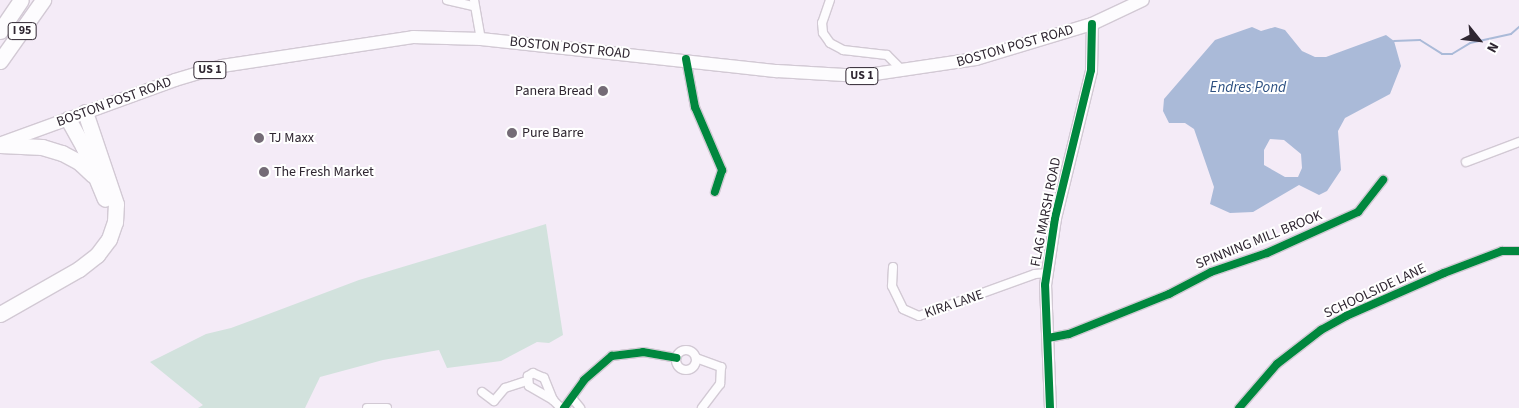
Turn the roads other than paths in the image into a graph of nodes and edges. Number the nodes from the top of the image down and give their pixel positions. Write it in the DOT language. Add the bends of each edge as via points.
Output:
graph roads {
  1 [pos="22,0"];
  2 [pos="43,0"];
  3 [pos="447,0"];
  4 [pos="830,0"];
  5 [pos="1143,0"];
  6 [pos="474,3"];
  7 [pos="1092,24"];
  8 [pos="0,30"];
  9 [pos="481,39"];
  10 [pos="686,59"];
  11 [pos="0,61"];
  12 [pos="904,72"];
  13 [pos="85,112"];
  14 [pos="68,119"];
  15 [pos="1519,142"];
  16 [pos="0,144"];
  17 [pos="1466,162"];
  18 [pos="1383,180"];
  19 [pos="102,188"];
  20 [pos="715,192"];
  21 [pos="1519,252"];
  22 [pos="894,267"];
  23 [pos="1047,273"];
  24 [pos="0,305"];
  25 [pos="0,314"];
  26 [pos="1048,338"];
  27 [pos="676,358"];
  28 [pos="696,358"];
  29 [pos="527,381"];
  30 [pos="482,392"];
  31 [pos="572,398"];
  32 [pos="553,400"];
  33 [pos="367,408"];
  34 [pos="387,408"];
  35 [pos="562,408"];
  36 [pos="580,408"];
  37 [pos="702,408"];
  38 [pos="1050,408"];
  39 [pos="1241,408"];
  1 -- 8 [label="highway, I 95"];
  2 -- 11 [label="highway, I 95"];
  3 -- 6 [label="street"];
  4 -- 12 [label="street" via="822,22 830,43 843,50 887,54"];
  5 -- 7 [label="main road, BOSTON POST ROAD / US 1"];
  6 -- 9 [label="street"];
  7 -- 12 [label="main road, BOSTON POST ROAD / US 1" via="976,59"];
  7 -- 23 [label="street, FLAG MARSH ROAD" via="1091,70 1065,170"];
  9 -- 10 [label="main road, BOSTON POST ROAD / US 1"];
  9 -- 13 [label="main road, BOSTON POST ROAD / US 1" via="413,37 222,66"];
  10 -- 12 [label="main road, BOSTON POST ROAD / US 1" via="777,71 851,76"];
  10 -- 20 [label="street" via="695,107 722,170"];
  13 -- 14 [label="main road, BOSTON POST ROAD / US 1"];
  13 -- 25 [label="highway" via="116,204 115,222 109,239 97,255 79,269"];
  14 -- 16 [label="main road, BOSTON POST ROAD / US 1"];
  14 -- 19 [label="highway"];
  15 -- 17 [label="street"];
  16 -- 19 [label="highway" via="62,153 85,167"];
  18 -- 26 [label="street, SPINNING MILL BROOK" via="1358,212 1267,253 1211,272 1169,294 1069,334"];
  19 -- 24 [label="highway" via="108,210 105,229 95,247 79,260"];
  21 -- 39 [label="street, SCHOOLSIDE LANE" via="1502,251 1444,273 1321,330 1277,364"];
  22 -- 23 [label="street, KIRA LANE" via="892,286 903,309 919,316 1035,274"];
  23 -- 26 [label="street, FLAG MARSH ROAD"];
  26 -- 38 [label="street, FLAG MARSH ROAD"];
  27 -- 28 [label="street" via="686,350"];
  27 -- 28 [label="street" via="679,367 687,370 693,367"];
  27 -- 31 [label="street" via="630,352 612,356 597,367"];
  28 -- 37 [label="street" via="721,367 720,384"];
  29 -- 30 [label="street" via="505,388 494,401"];
  29 -- 32 [label="street" via="529,386"];
  29 -- 32 [label="street" via="528,376 539,374 550,389"];
  31 -- 35 [label="street"];
  31 -- 36 [label="street"];
  32 -- 35 [label="street"];
  33 -- 34 [label="street"];
}
